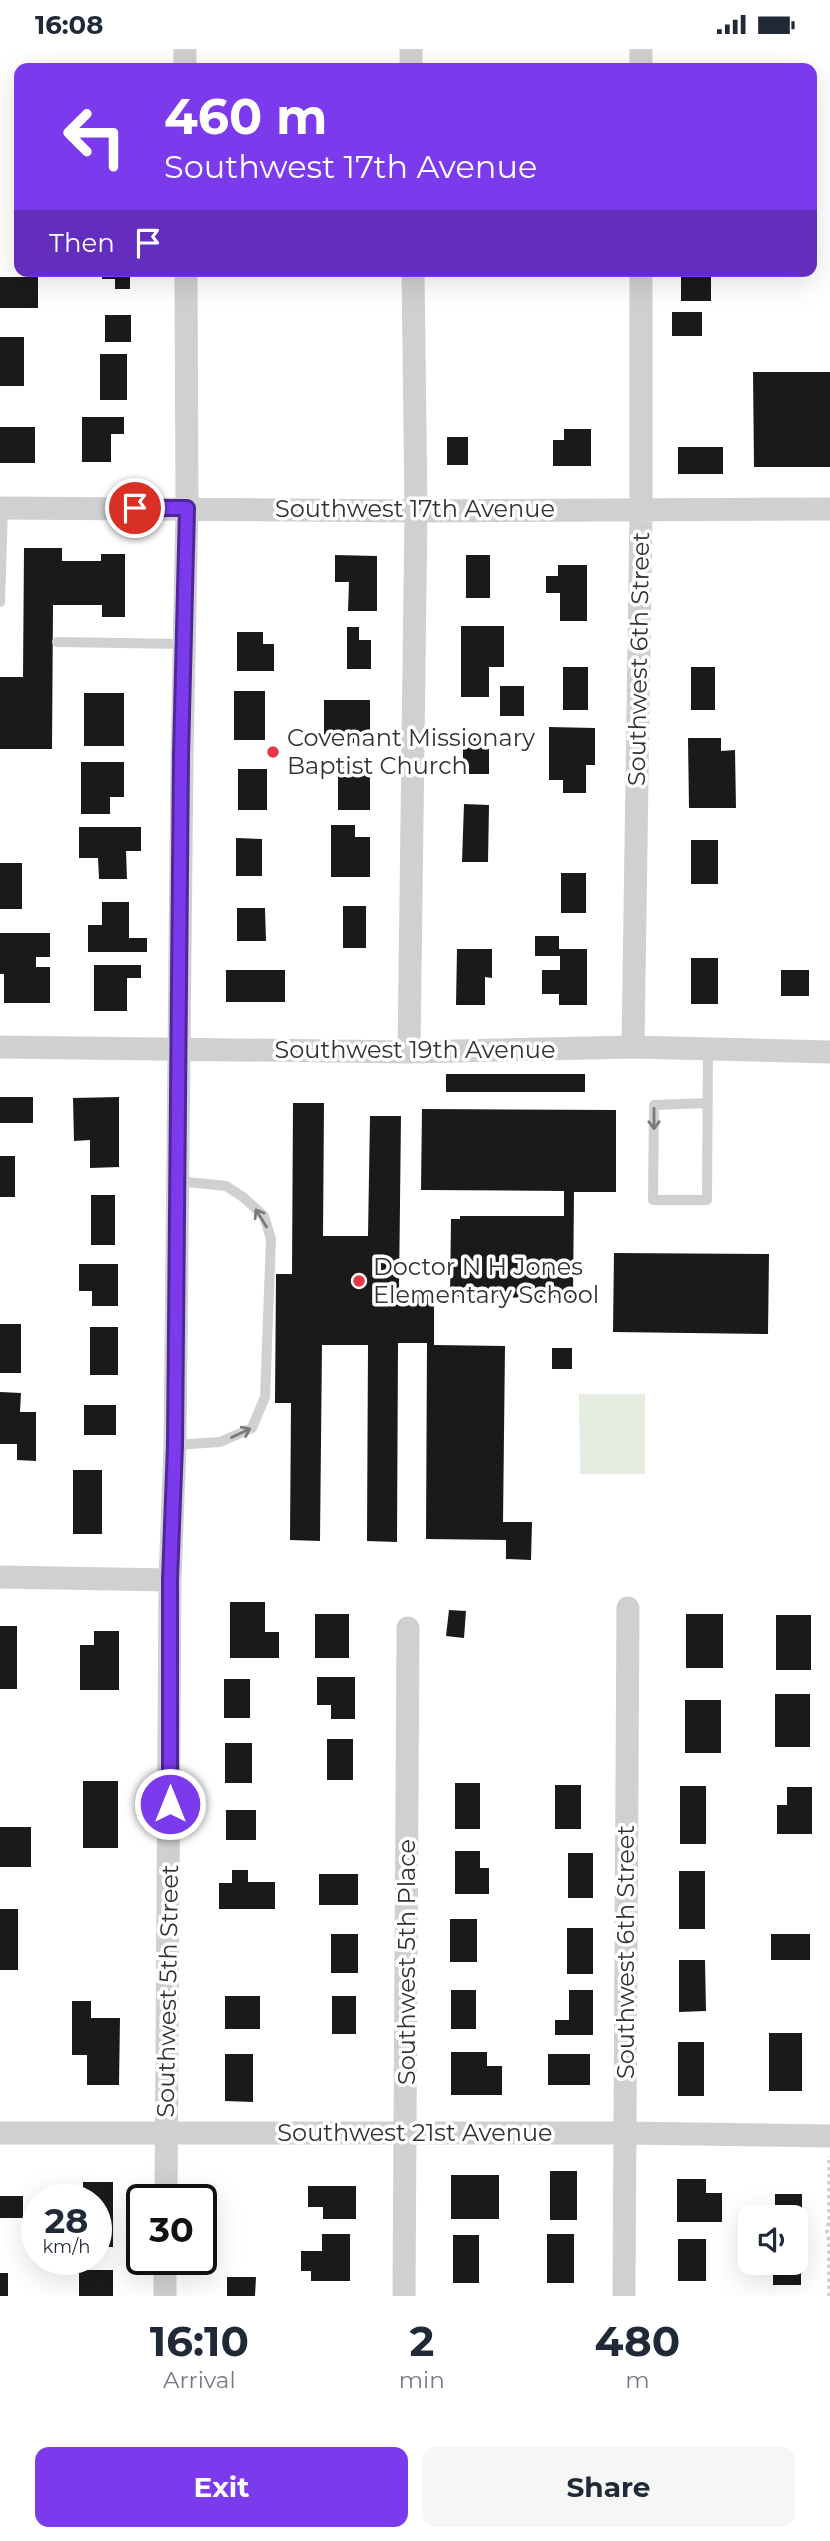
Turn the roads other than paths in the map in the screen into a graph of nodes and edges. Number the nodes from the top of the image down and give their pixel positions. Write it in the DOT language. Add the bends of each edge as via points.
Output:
graph roads {
  1 [pos="186,277"];
  2 [pos="413,277"];
  3 [pos="641,277"];
  4 [pos="2,508"];
  5 [pos="187,508"];
  6 [pos="830,509"];
  7 [pos="641,510"];
  8 [pos="416,511"];
  9 [pos="0,602"];
  10 [pos="57,642"];
  11 [pos="184,644"];
  12 [pos="0,1047"];
  13 [pos="633,1047"];
  14 [pos="708,1049"];
  15 [pos="179,1050"];
  16 [pos="410,1052"];
  17 [pos="830,1052"];
  18 [pos="708,1103"];
  19 [pos="177,1181"];
  20 [pos="175,1445"];
  21 [pos="0,1577"];
  22 [pos="170,1580"];
  23 [pos="628,1608"];
  24 [pos="408,1628"];
  25 [pos="0,2133"];
  26 [pos="166,2133"];
  27 [pos="406,2133"];
  28 [pos="625,2133"];
  29 [pos="830,2136"];
  30 [pos="166,2184"];
  31 [pos="165,2275"];
  32 [pos="165,2296"];
  33 [pos="404,2296"];
  34 [pos="624,2296"];
  1 -- 5 [label="street, Southwest 5th Street"];
  2 -- 8 [label="street"];
  3 -- 7 [label="street, Southwest 6th Street"];
  4 -- 5 [label="street, Southwest 17th Avenue"];
  4 -- 9 [label="lane"];
  5 -- 8 [label="street, Southwest 17th Avenue"];
  5 -- 11 [label="street, Southwest 5th Street"];
  6 -- 7 [label="street, Southwest 17th Avenue"];
  7 -- 8 [label="street, Southwest 17th Avenue"];
  7 -- 13 [label="street, Southwest 6th Street"];
  8 -- 16 [label="street"];
  10 -- 11 [label="lane"];
  11 -- 15 [label="street, Southwest 5th Street"];
  12 -- 15 [label="street, Southwest 19th Avenue"];
  13 -- 14 [label="street, Southwest 19th Avenue"];
  13 -- 16 [label="street, Southwest 19th Avenue"];
  14 -- 17 [label="street, Southwest 19th Avenue"];
  14 -- 18 [label="lane"];
  15 -- 16 [label="street, Southwest 19th Avenue"];
  15 -- 19 [label="street, Southwest 5th Street"];
  18 -- 18 [label="lane, one-way" via="654,1105 653,1200 707,1200"];
  19 -- 20 [label="street, Southwest 5th Street"];
  20 -- 19 [label="lane, one-way" via="220,1442 252,1428 265,1397 271,1239 264,1216 226,1186"];
  20 -- 22 [label="street, Southwest 5th Street"];
  21 -- 22 [label="street"];
  22 -- 26 [label="street, Southwest 5th Street"];
  23 -- 28 [label="street, Southwest 6th Street"];
  24 -- 27 [label="street, Southwest 5th Place"];
  25 -- 26 [label="street, Southwest 21st Avenue"];
  26 -- 27 [label="street, Southwest 21st Avenue"];
  26 -- 30 [label="street, Southwest 5th Street"];
  27 -- 28 [label="street, Southwest 21st Avenue"];
  27 -- 33 [label="street, Southwest 5th Place"];
  28 -- 29 [label="street, Southwest 21st Avenue"];
  28 -- 34 [label="street, Southwest 6th Street"];
  31 -- 32 [label="street"];
}
